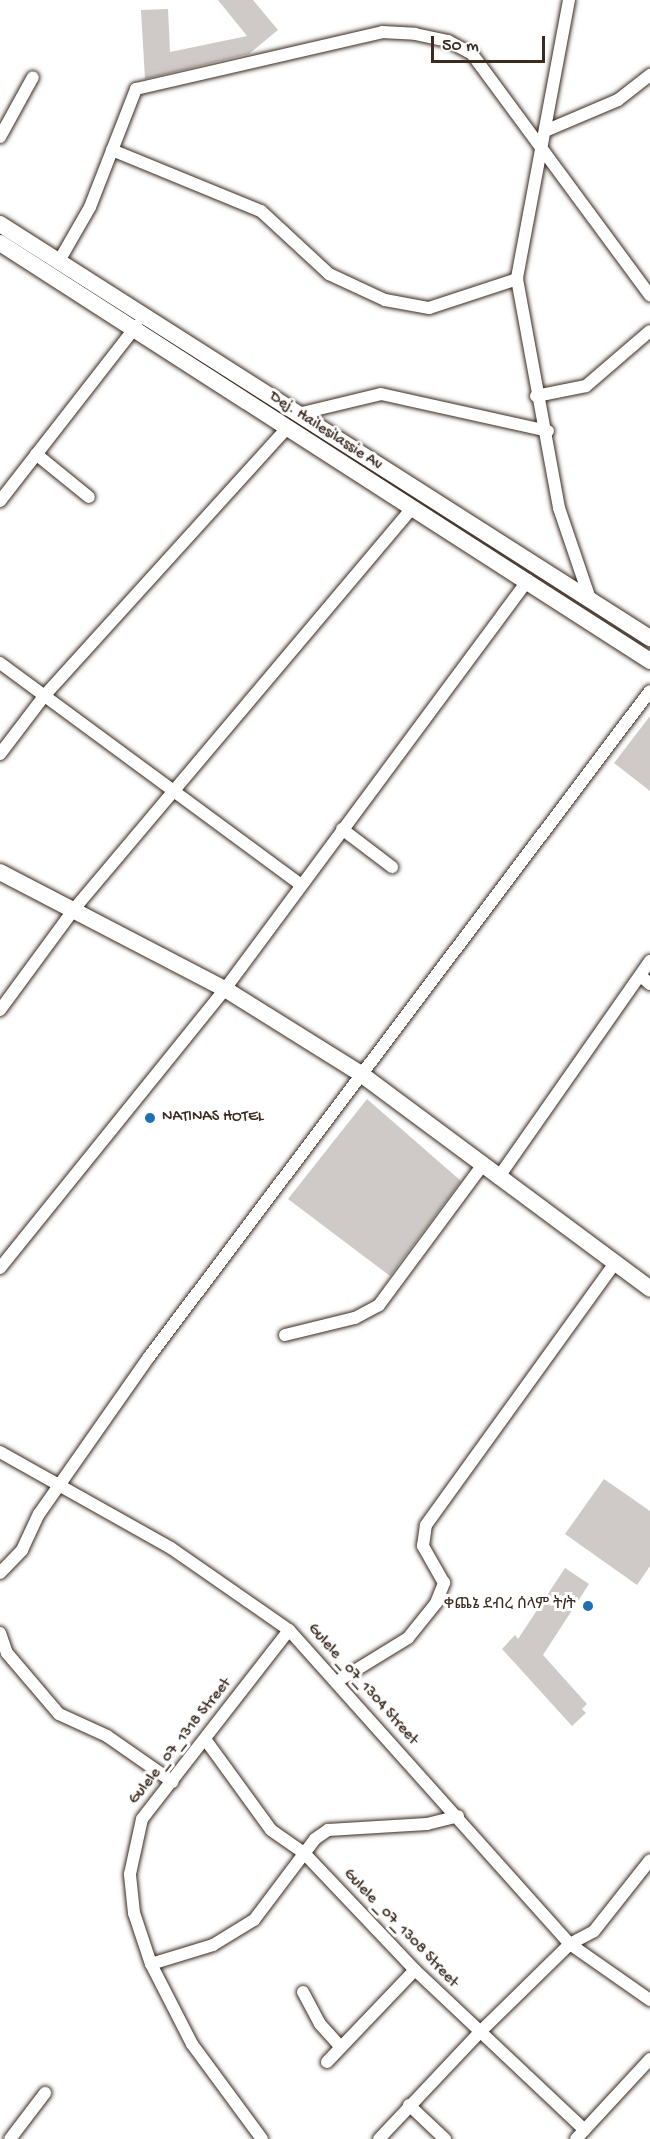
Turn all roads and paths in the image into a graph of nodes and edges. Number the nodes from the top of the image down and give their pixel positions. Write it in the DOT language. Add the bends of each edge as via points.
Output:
graph roads {
  1 [pos="569,0"];
  2 [pos="650,75"];
  3 [pos="33,76"];
  4 [pos="545,131"];
  5 [pos="0,137"];
  6 [pos="112,150"];
  7 [pos="543,150"];
  8 [pos="0,224"];
  9 [pos="0,243"];
  10 [pos="59,261"];
  11 [pos="517,279"];
  12 [pos="650,295"];
  13 [pos="136,326"];
  14 [pos="650,331"];
  15 [pos="536,396"];
  16 [pos="298,414"];
  17 [pos="287,428"];
  18 [pos="548,431"];
  19 [pos="36,454"];
  20 [pos="90,497"];
  21 [pos="0,501"];
  22 [pos="413,507"];
  23 [pos="528,580"];
  24 [pos="589,596"];
  25 [pos="650,638"];
  26 [pos="650,661"];
  27 [pos="0,663"];
  28 [pos="650,692"];
  29 [pos="45,695"];
  30 [pos="0,754"];
  31 [pos="177,794"];
  32 [pos="342,830"];
  33 [pos="392,867"];
  34 [pos="0,872"];
  35 [pos="301,885"];
  36 [pos="75,908"];
  37 [pos="650,962"];
  38 [pos="645,980"];
  39 [pos="225,989"];
  40 [pos="0,1010"];
  41 [pos="361,1074"];
  42 [pos="482,1166"];
  43 [pos="498,1178"];
  44 [pos="614,1264"];
  45 [pos="0,1268"];
  46 [pos="650,1289"];
  47 [pos="285,1335"];
  48 [pos="0,1452"];
  49 [pos="61,1486"];
  50 [pos="0,1573"];
  51 [pos="289,1630"];
  52 [pos="0,1633"];
  53 [pos="338,1681"];
  54 [pos="206,1739"];
  55 [pos="173,1782"];
  56 [pos="458,1816"];
  57 [pos="304,1853"];
  58 [pos="650,1860"];
  59 [pos="570,1944"];
  60 [pos="151,1964"];
  61 [pos="415,1970"];
  62 [pos="303,1992"];
  63 [pos="650,2001"];
  64 [pos="480,2032"];
  65 [pos="341,2047"];
  66 [pos="650,2059"];
  67 [pos="327,2062"];
  68 [pos="45,2093"];
  69 [pos="409,2105"];
  70 [pos="585,2130"];
  71 [pos="10,2139"];
  72 [pos="262,2139"];
  73 [pos="379,2139"];
  74 [pos="446,2139"];
  75 [pos="576,2139"];
  1 -- 4 [label="street"];
  2 -- 4 [label="street" via="618,100"];
  3 -- 5 [label="street"];
  4 -- 7 [label="street"];
  6 -- 7 [label="street" via="130,94 143,86 382,32 448,41 472,54"];
  6 -- 10 [label="street" via="90,207"];
  6 -- 11 [label="street" via="261,211 329,274 377,297 429,308"];
  7 -- 11 [label="street"];
  7 -- 12 [label="street"];
  8 -- 10 [label="main road, Dej. Hailesilassie Av"];
  9 -- 13 [label="main road"];
  10 -- 16 [label="main road, Dej. Hailesilassie Av"];
  11 -- 15 [label="street"];
  13 -- 17 [label="main road"];
  13 -- 19 [label="street"];
  14 -- 15 [label="street" via="586,386"];
  15 -- 18 [label="street"];
  16 -- 18 [label="street" via="381,394"];
  16 -- 24 [label="main road, Dej. Hailesilassie Av"];
  17 -- 22 [label="main road"];
  17 -- 29 [label="street"];
  18 -- 24 [label="street" via="559,508"];
  19 -- 20 [label="street"];
  19 -- 21 [label="street"];
  22 -- 23 [label="main road"];
  22 -- 31 [label="street"];
  23 -- 26 [label="main road"];
  23 -- 32 [label="street"];
  24 -- 25 [label="main road, Dej. Hailesilassie Av"];
  27 -- 29 [label="street"];
  28 -- 41 [label="street"];
  29 -- 30 [label="street"];
  29 -- 31 [label="street"];
  31 -- 35 [label="street"];
  31 -- 36 [label="street"];
  32 -- 33 [label="street"];
  32 -- 35 [label="street"];
  34 -- 36 [label="main road"];
  35 -- 39 [label="street"];
  36 -- 39 [label="main road"];
  36 -- 40 [label="street"];
  37 -- 38 [label="street"];
  38 -- 43 [label="street"];
  39 -- 41 [label="main road"];
  39 -- 45 [label="street"];
  41 -- 42 [label="main road"];
  41 -- 49 [label="street" via="149,1357"];
  42 -- 43 [label="main road"];
  42 -- 47 [label="street" via="379,1305 355,1318"];
  43 -- 44 [label="main road"];
  44 -- 46 [label="main road"];
  44 -- 53 [label="street" via="426,1525 423,1546 444,1583 436,1603 408,1638"];
  48 -- 49 [label="street, Gulele _07_1304 Street"];
  49 -- 50 [label="street" via="39,1514 22,1550"];
  49 -- 51 [label="street, Gulele _07_1304 Street" via="171,1548"];
  51 -- 53 [label="street, Gulele _07_1304 Street"];
  51 -- 54 [label="street, Gulele _07_1318 Street"];
  52 -- 55 [label="street" via="7,1653 59,1714 107,1736"];
  53 -- 56 [label="street, Gulele _07_1304 Street"];
  54 -- 55 [label="street, Gulele _07_1318 Street"];
  54 -- 57 [label="street, Gulele _07_1308 Street" via="271,1830"];
  55 -- 60 [label="street, Gulele _07_1318 Street" via="142,1819 133,1844 134,1912"];
  56 -- 57 [label="street" via="427,1824 328,1830"];
  56 -- 59 [label="street, Gulele _07_1304 Street"];
  57 -- 60 [label="street" via="254,1920 237,1933"];
  57 -- 61 [label="street, Gulele _07_1308 Street"];
  58 -- 59 [label="street" via="594,1931"];
  59 -- 63 [label="street, Gulele _07_1304 Street"];
  59 -- 64 [label="street"];
  60 -- 72 [label="street, Gulele _07_1318 Street" via="198,2054"];
  61 -- 64 [label="street, Gulele _07_1308 Street"];
  61 -- 65 [label="street"];
  62 -- 65 [label="street" via="320,2024"];
  64 -- 69 [label="street"];
  64 -- 70 [label="street, Gulele _07_1308 Street"];
  65 -- 67 [label="street"];
  66 -- 70 [label="street"];
  68 -- 71 [label="street"];
  69 -- 73 [label="street"];
  69 -- 74 [label="street"];
  70 -- 75 [label="street"];
}
